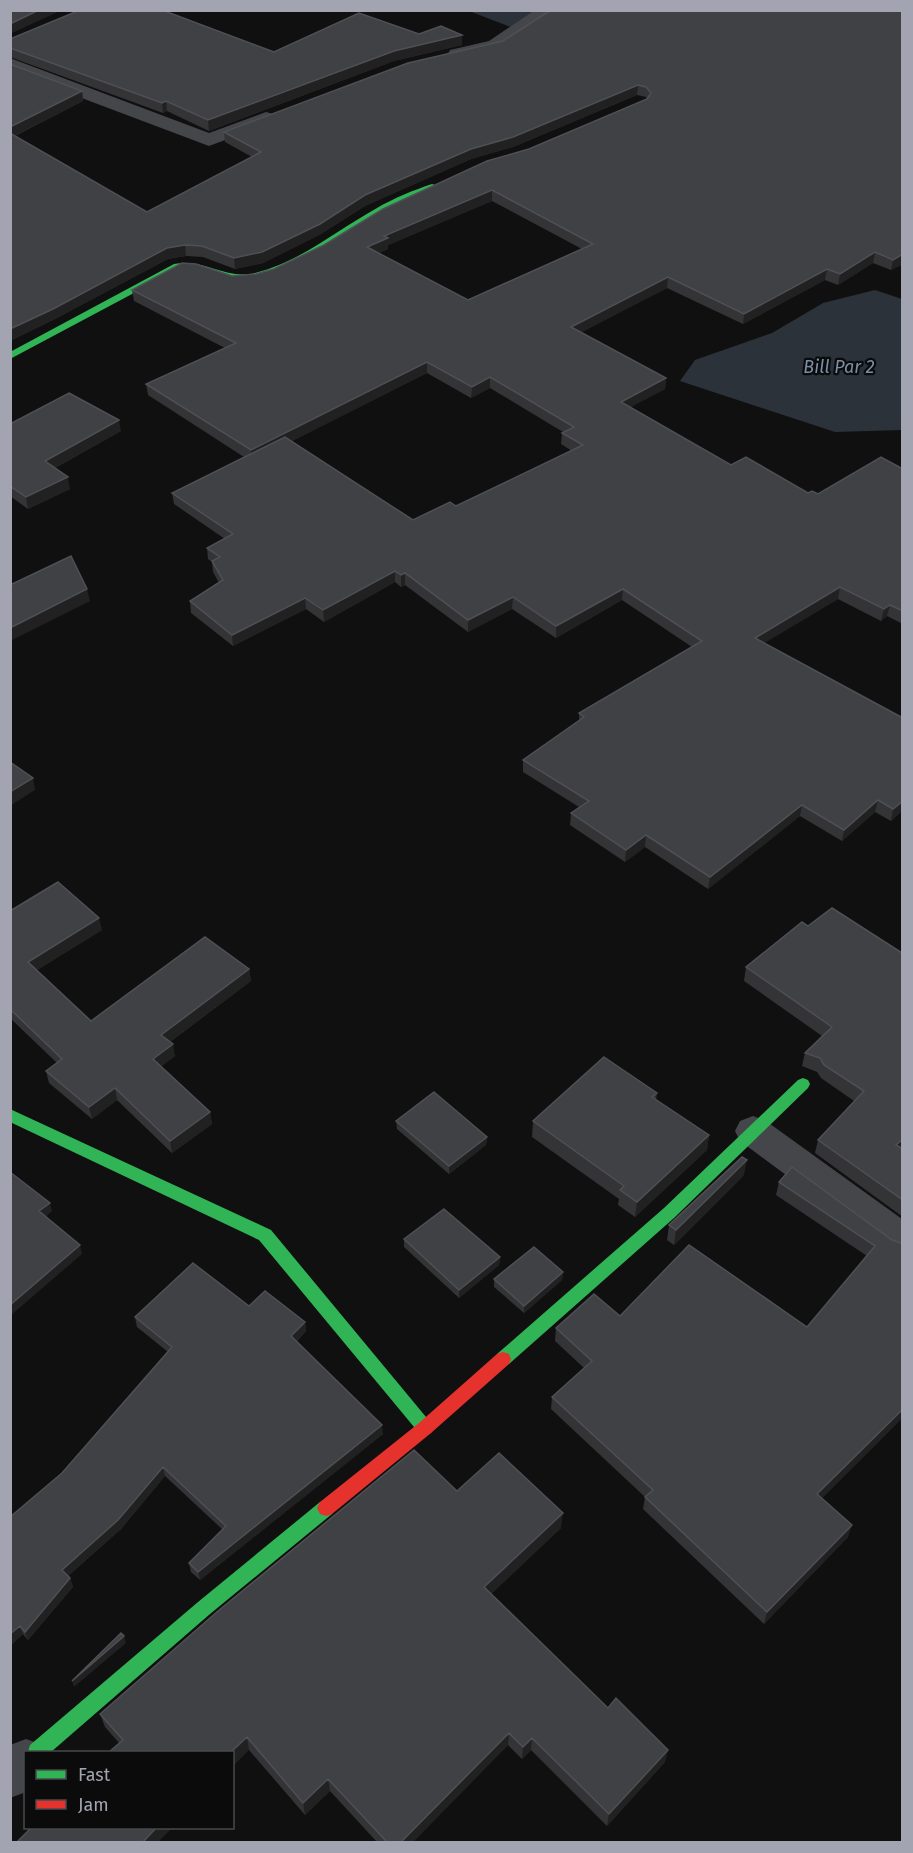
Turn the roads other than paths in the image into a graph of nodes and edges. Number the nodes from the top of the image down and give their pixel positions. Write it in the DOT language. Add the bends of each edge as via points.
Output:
graph roads {
  1 [pos="547,10"];
  2 [pos="438,59"];
  3 [pos="10,64"];
  4 [pos="286,110"];
  5 [pos="448,180"];
  6 [pos="10,356"];
  7 [pos="802,1084"];
  8 [pos="10,1115"];
  9 [pos="753,1131"];
  10 [pos="903,1240"];
  11 [pos="425,1428"];
  12 [pos="38,1751"];
  13 [pos="24,1764"];
  14 [pos="10,1775"];
  1 -- 2 [label="street" via="495,45"];
  3 -- 4 [label="street" via="209,140"];
  5 -- 6 [label="street" via="374,213 265,272 228,278 202,264 177,266"];
  7 -- 9 [label="street"];
  8 -- 11 [label="street" via="265,1235"];
  9 -- 10 [label="street"];
  9 -- 11 [label="street" via="669,1213"];
  11 -- 12 [label="street" via="204,1608"];
  13 -- 14 [label="street"];
}
